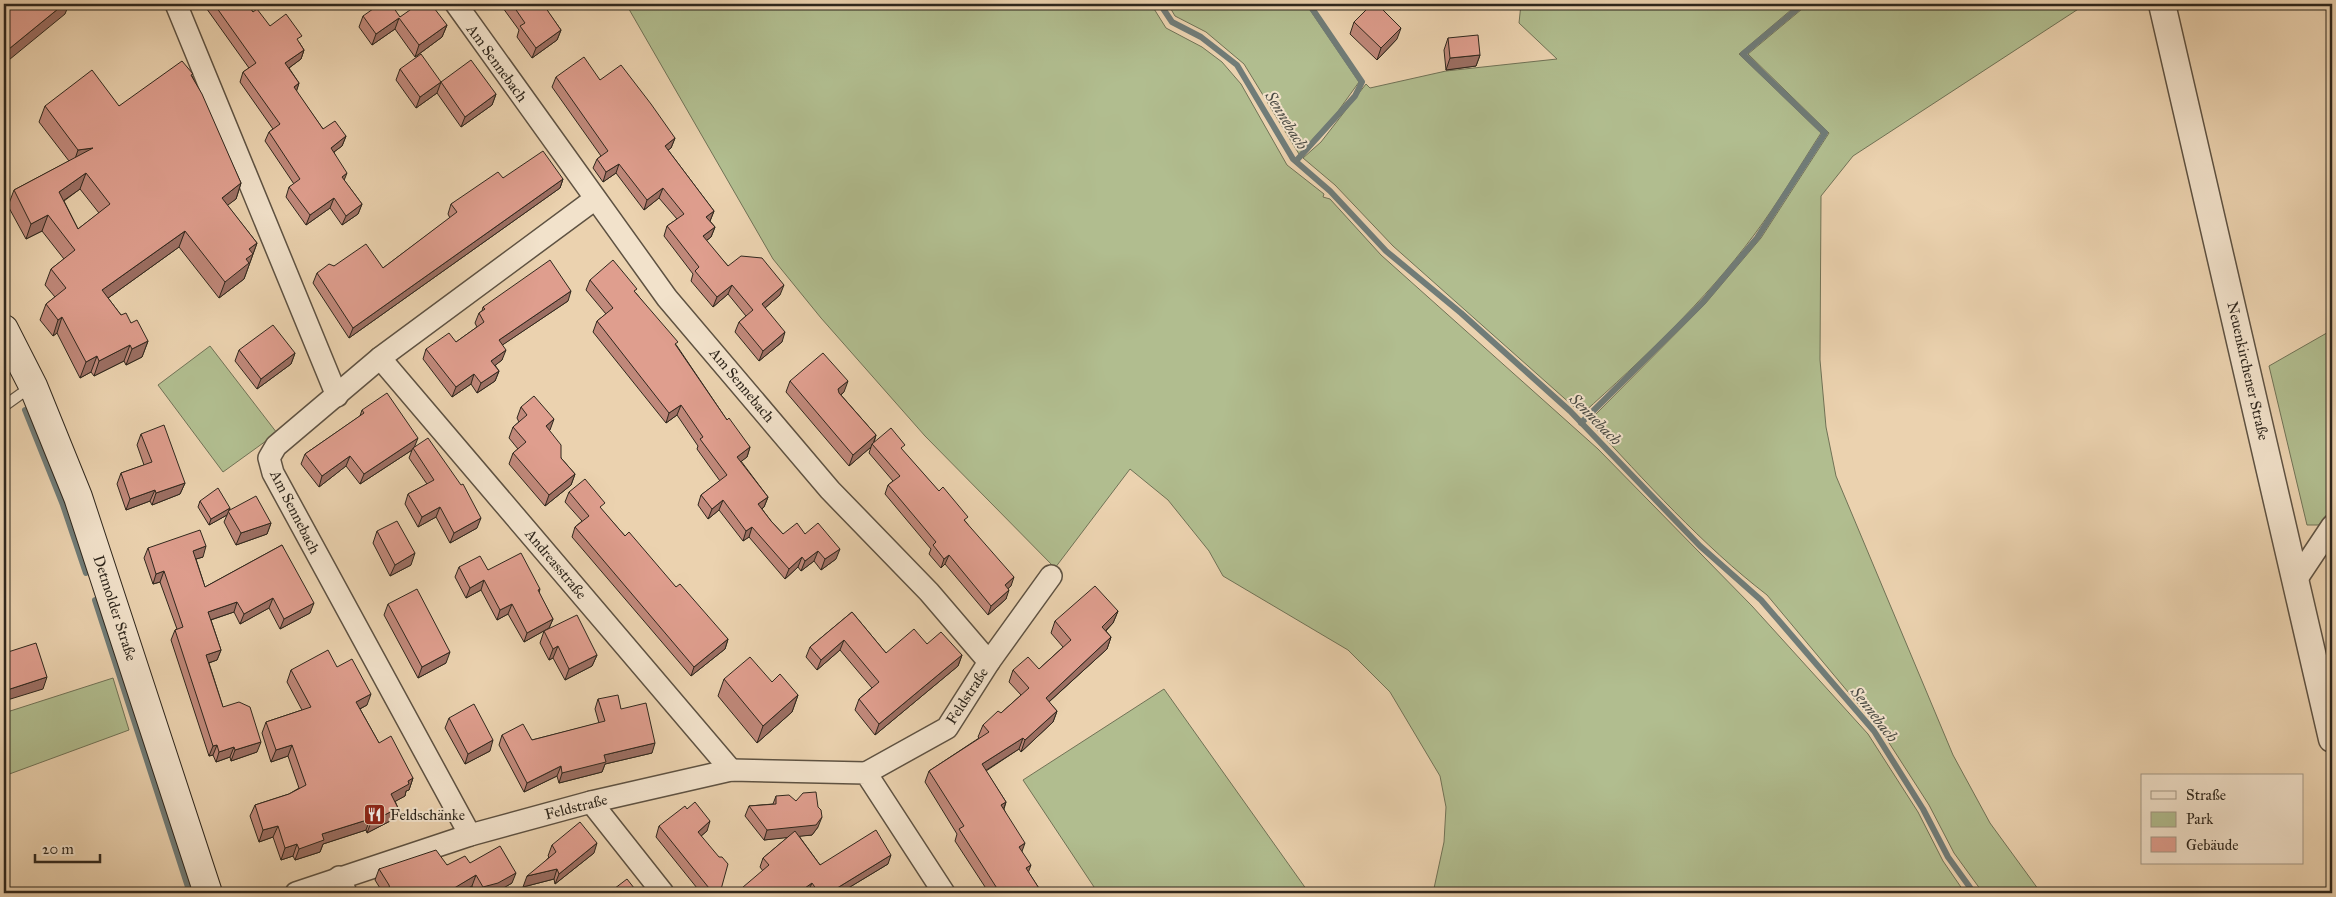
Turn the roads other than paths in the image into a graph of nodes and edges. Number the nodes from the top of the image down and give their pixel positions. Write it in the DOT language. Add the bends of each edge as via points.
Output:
graph roads {
  1 [pos="176,4"];
  2 [pos="456,4"];
  3 [pos="2162,4"];
  4 [pos="595,199"];
  5 [pos="4,329"];
  6 [pos="380,358"];
  7 [pos="33,386"];
  8 [pos="337,396"];
  9 [pos="4,406"];
  10 [pos="2332,526"];
  11 [pos="1051,576"];
  12 [pos="2296,580"];
  13 [pos="989,662"];
  14 [pos="2332,739"];
  15 [pos="731,770"];
  16 [pos="866,773"];
  17 [pos="591,802"];
  18 [pos="470,835"];
  19 [pos="343,885"];
  20 [pos="208,893"];
  21 [pos="296,893"];
  22 [pos="663,893"];
  23 [pos="944,893"];
  1 -- 8 [label="street"];
  2 -- 4 [label="street, Am Sennebach"];
  3 -- 12 [label="street, Neuenkirchener Straße"];
  4 -- 6 [label="street"];
  4 -- 13 [label="street, Am Sennebach" via="667,298 830,490 929,592"];
  5 -- 7 [label="main road, Detmolder Straße"];
  6 -- 8 [label="street"];
  6 -- 15 [label="street, Andreasstraße"];
  7 -- 9 [label="lane"];
  7 -- 20 [label="main road, Detmolder Straße" via="78,497"];
  8 -- 18 [label="street, Am Sennebach" via="276,446 269,458 273,473"];
  10 -- 12 [label="street"];
  11 -- 13 [label="street"];
  12 -- 14 [label="street, Neuenkirchener Straße"];
  13 -- 16 [label="street, Feldstraße" via="947,728"];
  15 -- 16 [label="street, Feldstraße"];
  15 -- 17 [label="street, Feldstraße"];
  16 -- 23 [label="street"];
  17 -- 18 [label="street, Feldstraße"];
  17 -- 22 [label="street"];
  18 -- 19 [label="street, Feldstraße"];
  19 -- 21 [label="street, Feldstraße"];
}
